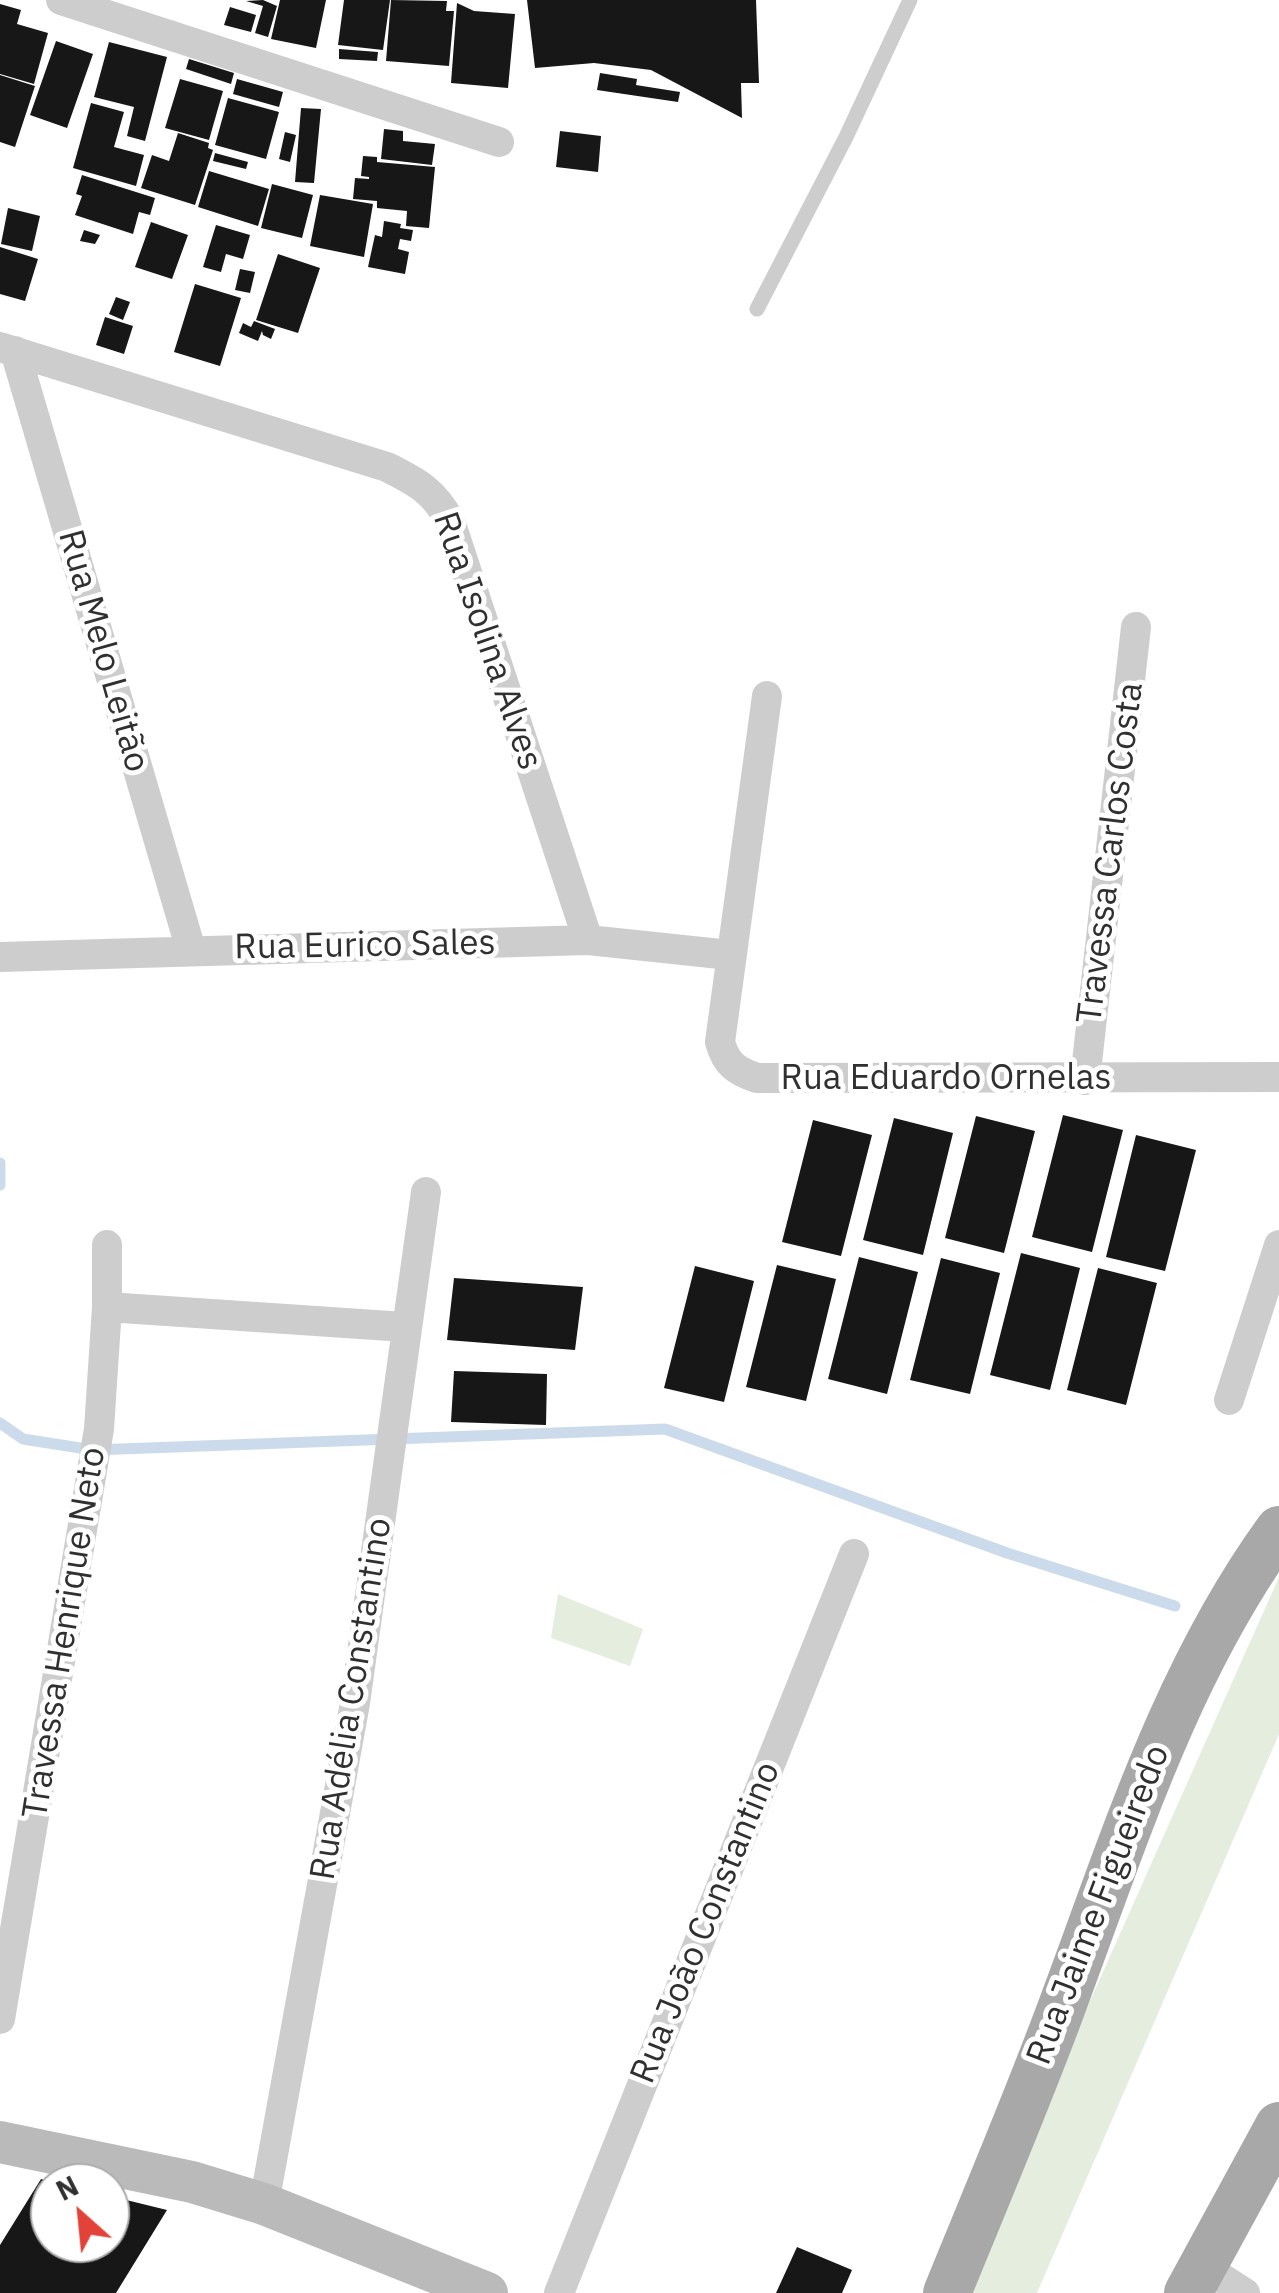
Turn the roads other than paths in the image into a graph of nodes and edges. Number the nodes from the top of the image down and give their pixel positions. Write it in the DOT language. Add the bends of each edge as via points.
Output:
graph roads {
  1 [pos="60,0"];
  2 [pos="910,0"];
  3 [pos="500,142"];
  4 [pos="757,309"];
  5 [pos="7,349"];
  6 [pos="1136,627"];
  7 [pos="767,696"];
  8 [pos="588,940"];
  9 [pos="191,950"];
  10 [pos="730,955"];
  11 [pos="0,956"];
  12 [pos="1279,1076"];
  13 [pos="1085,1080"];
  14 [pos="426,1192"];
  15 [pos="107,1245"];
  16 [pos="1279,1245"];
  17 [pos="107,1307"];
  18 [pos="405,1326"];
  19 [pos="1228,1400"];
  20 [pos="1279,1530"];
  21 [pos="854,1554"];
  22 [pos="0,2019"];
  23 [pos="1279,2126"];
  24 [pos="0,2142"];
  25 [pos="264,2204"];
  26 [pos="1196,2280"];
  27 [pos="487,2293"];
  28 [pos="559,2293"];
  29 [pos="947,2293"];
  30 [pos="1245,2293"];
  1 -- 3 [label="street"];
  2 -- 4 [label="lane"];
  5 -- 8 [label="street, Rua Isolina Alves" via="387,468 438,499"];
  5 -- 9 [label="street, Rua Melo Leitão"];
  6 -- 13 [label="street, Travessa Carlos Costa"];
  7 -- 10 [label="street"];
  8 -- 9 [label="street, Rua Eurico Sales"];
  8 -- 10 [label="street, Rua Eurico Sales"];
  9 -- 11 [label="street, Rua Eurico Sales"];
  10 -- 13 [label="street, Rua Eduardo Ornelas" via="720,1042 738,1072 758,1078"];
  12 -- 13 [label="street, Rua Eduardo Ornelas"];
  14 -- 18 [label="street, Rua Adélia Constantino"];
  15 -- 17 [label="street, Travessa Henrique Neto"];
  16 -- 19 [label="street"];
  17 -- 18 [label="street"];
  17 -- 22 [label="street, Travessa Henrique Neto" via="99,1429"];
  18 -- 25 [label="street, Rua Adélia Constantino" via="355,1702"];
  20 -- 29 [label="main road, Rua Jaime Figueiredo" via="1211,1638 1164,1732 1052,2036"];
  21 -- 28 [label="street, Rua João Constantino"];
  23 -- 26 [label="main road"];
  24 -- 25 [label="street"];
  25 -- 27 [label="street"];
  26 -- 30 [label="street"];
}
